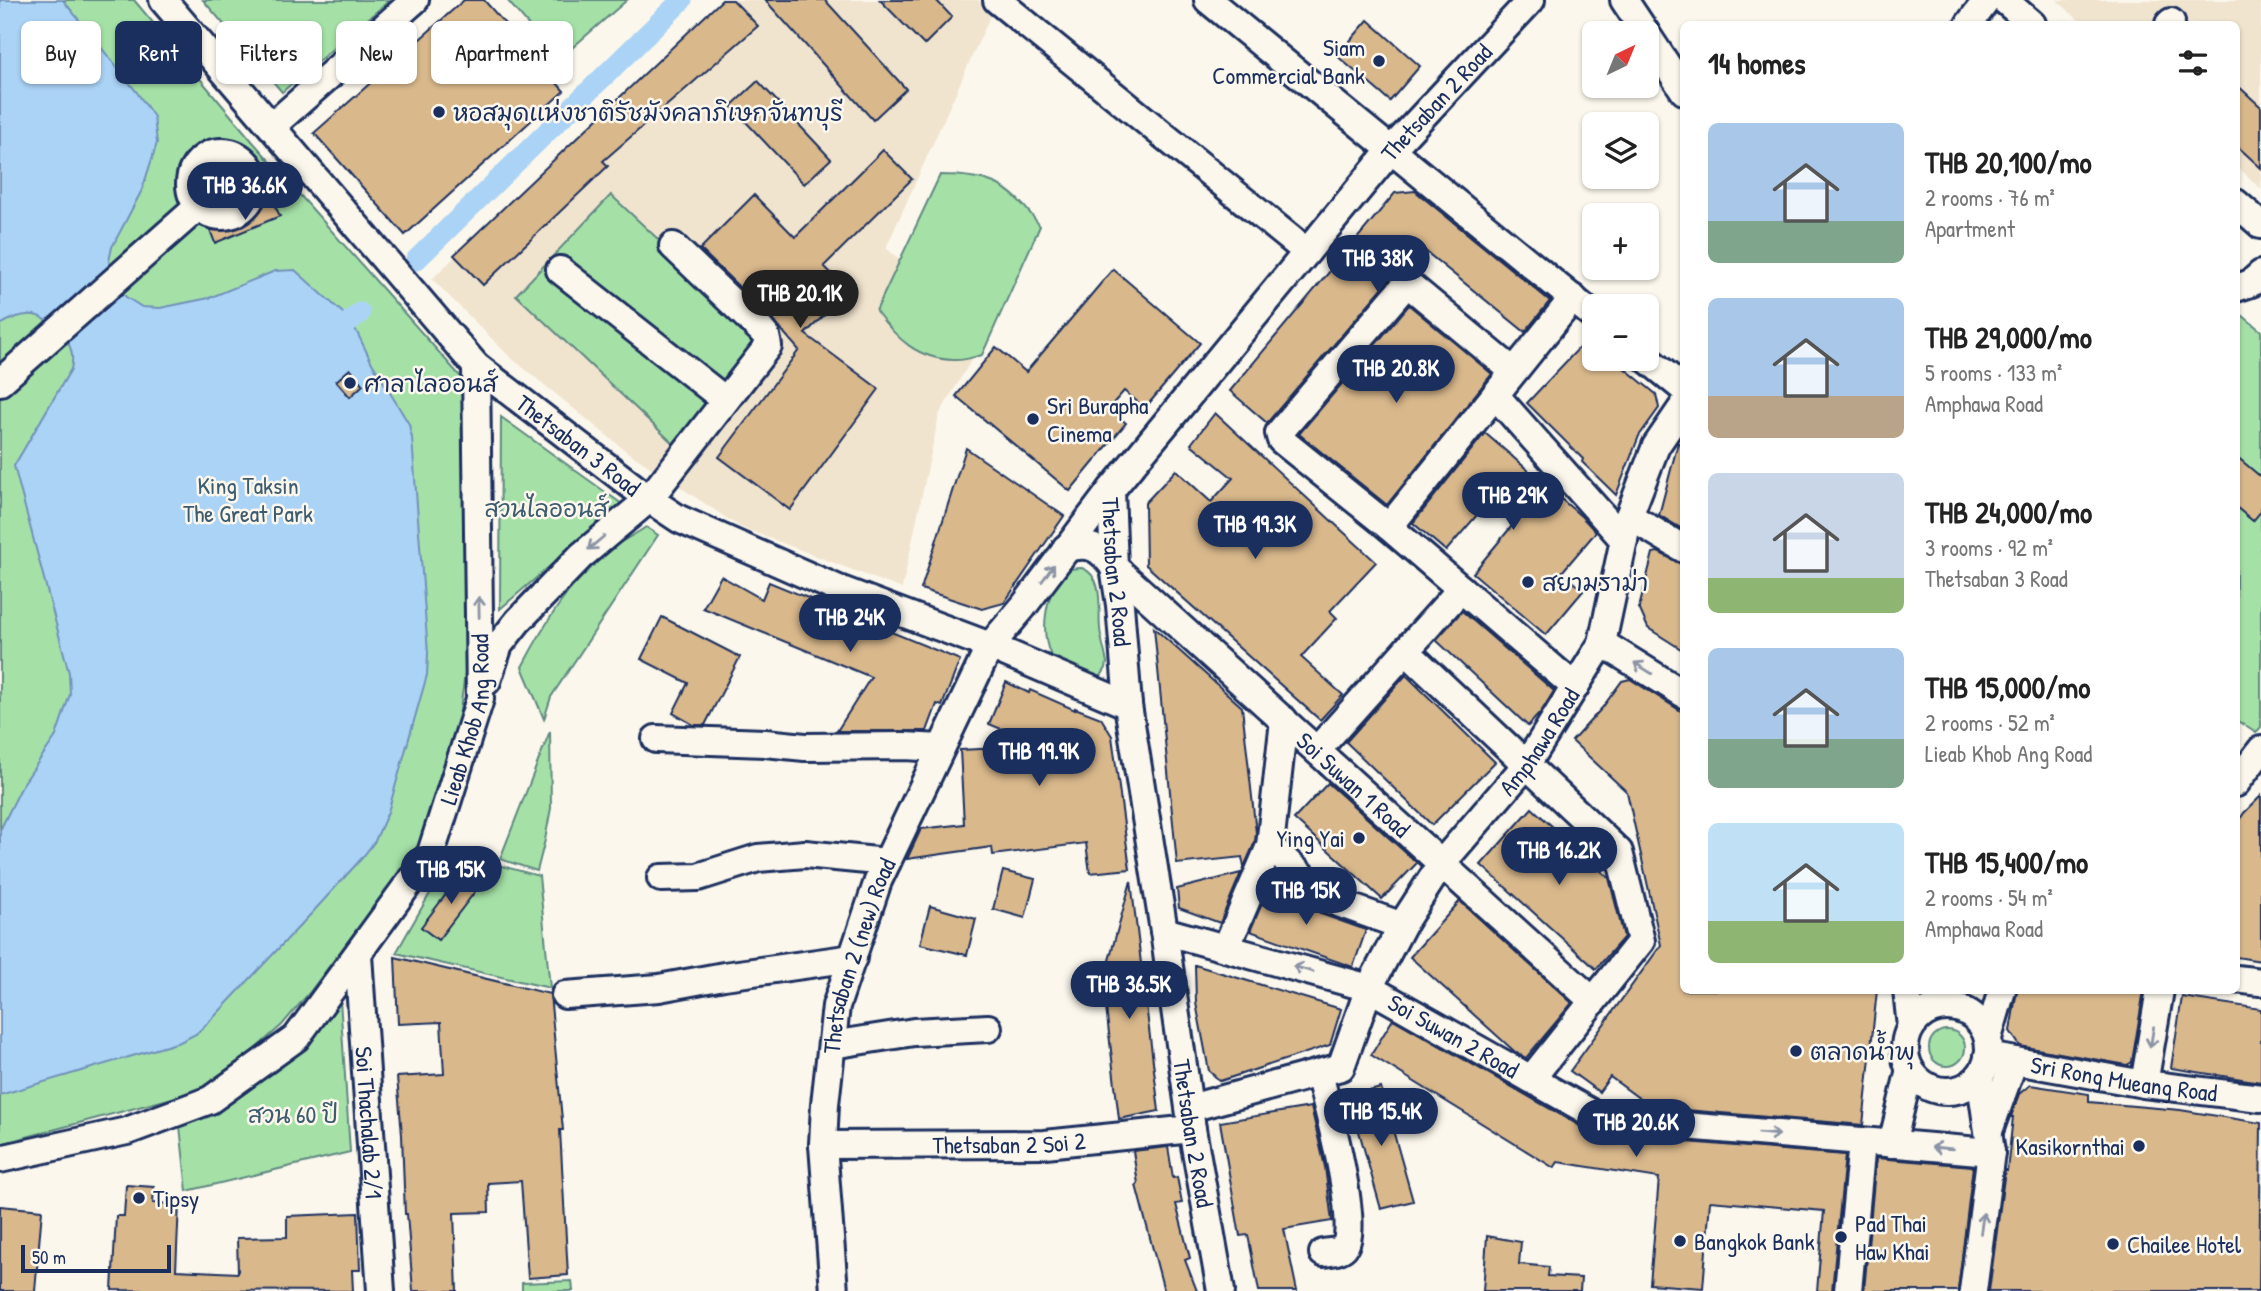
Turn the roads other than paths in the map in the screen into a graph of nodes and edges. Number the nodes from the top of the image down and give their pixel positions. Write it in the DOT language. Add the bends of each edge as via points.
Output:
graph roads {
  1 [pos="163,0"];
  2 [pos="415,0"];
  3 [pos="997,0"];
  4 [pos="1208,0"];
  5 [pos="1531,0"];
  6 [pos="1624,0"];
  7 [pos="1987,0"];
  8 [pos="2004,0"];
  9 [pos="1638,21"];
  10 [pos="1971,21"];
  11 [pos="2028,21"];
  12 [pos="1659,51"];
  13 [pos="1680,78"];
  14 [pos="277,131"];
  15 [pos="1391,150"];
  16 [pos="247,164"];
  17 [pos="199,206"];
  18 [pos="2240,207"];
  19 [pos="2261,225"];
  20 [pos="673,246"];
  21 [pos="1307,252"];
  22 [pos="560,270"];
  23 [pos="2261,274"];
  24 [pos="2240,287"];
  25 [pos="1573,298"];
  26 [pos="1582,306"];
  27 [pos="476,366"];
  28 [pos="1659,369"];
  29 [pos="1513,371"];
  30 [pos="0,382"];
  31 [pos="1680,386"];
  32 [pos="1495,395"];
  33 [pos="725,400"];
  34 [pos="1680,411"];
  35 [pos="1111,490"];
  36 [pos="649,499"];
  37 [pos="1389,527"];
  38 [pos="1626,528"];
  39 [pos="1066,548"];
  40 [pos="1680,548"];
  41 [pos="1114,567"];
  42 [pos="1461,589"];
  43 [pos="1023,607"];
  44 [pos="1602,643"];
  45 [pos="990,646"];
  46 [pos="1406,651"];
  47 [pos="1124,659"];
  48 [pos="1049,671"];
  49 [pos="1087,687"];
  50 [pos="1576,687"];
  51 [pos="1680,692"];
  52 [pos="480,699"];
  53 [pos="1128,705"];
  54 [pos="1284,720"];
  55 [pos="656,738"];
  56 [pos="941,748"];
  57 [pos="1317,750"];
  58 [pos="2254,751"];
  59 [pos="1527,764"];
  60 [pos="2240,776"];
  61 [pos="1270,846"];
  62 [pos="887,862"];
  63 [pos="1442,863"];
  64 [pos="661,878"];
  65 [pos="1404,922"];
  66 [pos="1164,931"];
  67 [pos="1226,948"];
  68 [pos="358,955"];
  69 [pos="853,958"];
  70 [pos="2240,979"];
  71 [pos="2261,982"];
  72 [pos="1369,988"];
  73 [pos="1907,994"];
  74 [pos="2001,994"];
  75 [pos="2159,994"];
  76 [pos="565,995"];
  77 [pos="1593,1001"];
  78 [pos="1910,1027"];
  79 [pos="988,1028"];
  80 [pos="832,1045"];
  81 [pos="1985,1057"];
  82 [pos="2014,1061"];
  83 [pos="1910,1069"];
  84 [pos="1320,1074"];
  85 [pos="1531,1079"];
  86 [pos="2144,1084"];
  87 [pos="2261,1098"];
  88 [pos="1191,1118"];
  89 [pos="1862,1142"];
  90 [pos="1990,1142"];
  91 [pos="1892,1144"];
  92 [pos="823,1145"];
  93 [pos="0,1159"];
  94 [pos="1323,1253"];
  95 [pos="381,1291"];
  96 [pos="834,1291"];
  97 [pos="1221,1291"];
  98 [pos="1848,1291"];
  99 [pos="1973,1291"];
  1 -- 14 [label="street, Thetsaban 3 Road"];
  2 -- 14 [label="street"];
  3 -- 21 [label="street"];
  4 -- 15 [label="street"];
  5 -- 15 [label="street, Thetsaban 2 Road"];
  6 -- 9 [label="street"];
  7 -- 10 [label="street"];
  8 -- 11 [label="street"];
  12 -- 13 [label="street"];
  14 -- 16 [label="street"];
  14 -- 27 [label="street, Thetsaban 3 Road"];
  15 -- 21 [label="street, Thetsaban 2 Road"];
  15 -- 25 [label="street"];
  16 -- 17 [label="street" via="254,184 245,207 222,215"];
  16 -- 17 [label="street" via="239,156 223,152 198,162 191,187"];
  17 -- 30 [label="street"];
  18 -- 19 [label="street"];
  20 -- 33 [label="street" via="766,336 768,346"];
  21 -- 35 [label="street, Thetsaban 2 Road"];
  22 -- 33 [label="street"];
  23 -- 24 [label="street"];
  25 -- 26 [label="street"];
  25 -- 29 [label="street"];
  27 -- 36 [label="street, Thetsaban 3 Road"];
  52 -- 27 [label="street, Lieab Khob Ang Road, one-way"];
  28 -- 31 [label="street"];
  29 -- 32 [label="street"];
  29 -- 37 [label="street" via="1408,283 1279,433 1281,440"];
  32 -- 37 [label="street"];
  32 -- 38 [label="street"];
  33 -- 36 [label="street"];
  34 -- 38 [label="street, Amphawa Road" via="1656,446"];
  35 -- 39 [label="street"];
  35 -- 41 [label="street, Thetsaban 2 Road"];
  36 -- 45 [label="street, Thetsaban 3 Road" via="679,519 836,588"];
  36 -- 52 [label="street, one-way" via="581,556 518,621 499,645"];
  37 -- 42 [label="street"];
  38 -- 40 [label="street"];
  38 -- 44 [label="street, Amphawa Road"];
  39 -- 41 [label="street" via="1092,547"];
  43 -- 39 [label="street, one-way"];
  41 -- 47 [label="street, Thetsaban 2 Road"];
  41 -- 54 [label="street, Soi Suwan 1 Road"];
  42 -- 46 [label="street"];
  42 -- 50 [label="street"];
  43 -- 45 [label="street, Thetsaban 2 (new) Road"];
  43 -- 48 [label="street" via="1021,638"];
  44 -- 50 [label="street, Amphawa Road"];
  51 -- 44 [label="street, one-way"];
  45 -- 48 [label="street, Thetsaban 3 Road"];
  45 -- 56 [label="street, Thetsaban 2 (new) Road"];
  46 -- 57 [label="street"];
  46 -- 59 [label="street"];
  47 -- 49 [label="street" via="1112,680"];
  47 -- 53 [label="street, Thetsaban 2 Road"];
  48 -- 49 [label="street, Thetsaban 3 Road"];
  49 -- 53 [label="street, Thetsaban 3 Road"];
  50 -- 59 [label="street, Amphawa Road"];
  52 -- 68 [label="street, Lieab Khob Ang Road" via="431,853"];
  53 -- 66 [label="street, Thetsaban 2 Road"];
  54 -- 57 [label="street, Soi Suwan 1 Road"];
  54 -- 61 [label="street"];
  55 -- 56 [label="street" via="805,747"];
  56 -- 62 [label="street, Thetsaban 2 (new) Road"];
  57 -- 63 [label="street, Soi Suwan 1 Road"];
  58 -- 60 [label="street"];
  59 -- 63 [label="street, Amphawa Road"];
  59 -- 77 [label="street" via="1619,852 1641,941"];
  61 -- 65 [label="street" via="1326,899 1397,924"];
  61 -- 67 [label="street"];
  62 -- 64 [label="street" via="805,854 758,858 698,877"];
  62 -- 69 [label="street, Thetsaban 2 (new) Road"];
  63 -- 65 [label="street, Amphawa Road"];
  63 -- 77 [label="street, Soi Suwan 1 Road"];
  65 -- 72 [label="street, Amphawa Road"];
  66 -- 67 [label="street, Soi Suwan 2 Road"];
  66 -- 88 [label="street, Thetsaban 2 Road"];
  72 -- 67 [label="street, Soi Suwan 2 Road, one-way"];
  68 -- 93 [label="street, Lieab Khob Ang Road" via="296,1038 210,1100 127,1131"];
  68 -- 95 [label="street, Soi Thachalab 2/1"];
  69 -- 76 [label="street" via="659,988"];
  69 -- 80 [label="street, Thetsaban 2 (new) Road" via="836,1006"];
  70 -- 71 [label="street"];
  72 -- 84 [label="street, Amphawa Road" via="1341,1067"];
  72 -- 85 [label="street, Soi Suwan 2 Road"];
  73 -- 78 [label="street"];
  74 -- 81 [label="street"];
  75 -- 86 [label="street, one-way"];
  77 -- 85 [label="street"];
  78 -- 81 [label="street" via="1933,1009 1961,1009 1983,1026"];
  78 -- 83 [label="street" via="1905,1055"];
  79 -- 80 [label="street" via="914,1032"];
  80 -- 92 [label="street, Thetsaban 2 (new) Road"];
  81 -- 82 [label="street, Sri Rong Mueang Road"];
  81 -- 83 [label="street" via="1970,1085 1957,1090 1931,1088"];
  81 -- 90 [label="street"];
  82 -- 86 [label="street, Sri Rong Mueang Road"];
  82 -- 90 [label="street"];
  83 -- 91 [label="street"];
  84 -- 88 [label="street, Amphawa Road"];
  84 -- 94 [label="street" via="1337,1142 1348,1225 1344,1246"];
  85 -- 89 [label="street, Soi Suwan 2 Road, one-way" via="1602,1119"];
  86 -- 87 [label="street, Sri Rong Mueang Road"];
  88 -- 92 [label="street, Thetsaban 2 Soi 2" via="1045,1144"];
  88 -- 97 [label="street, Thetsaban 2 Road"];
  89 -- 91 [label="street, Soi Suwan 2 Road"];
  89 -- 98 [label="street"];
  90 -- 91 [label="street, Soi Suwan 2 Road, one-way"];
  99 -- 90 [label="street, one-way"];
  92 -- 96 [label="street, Thetsaban 2 (new) Road"];
}
